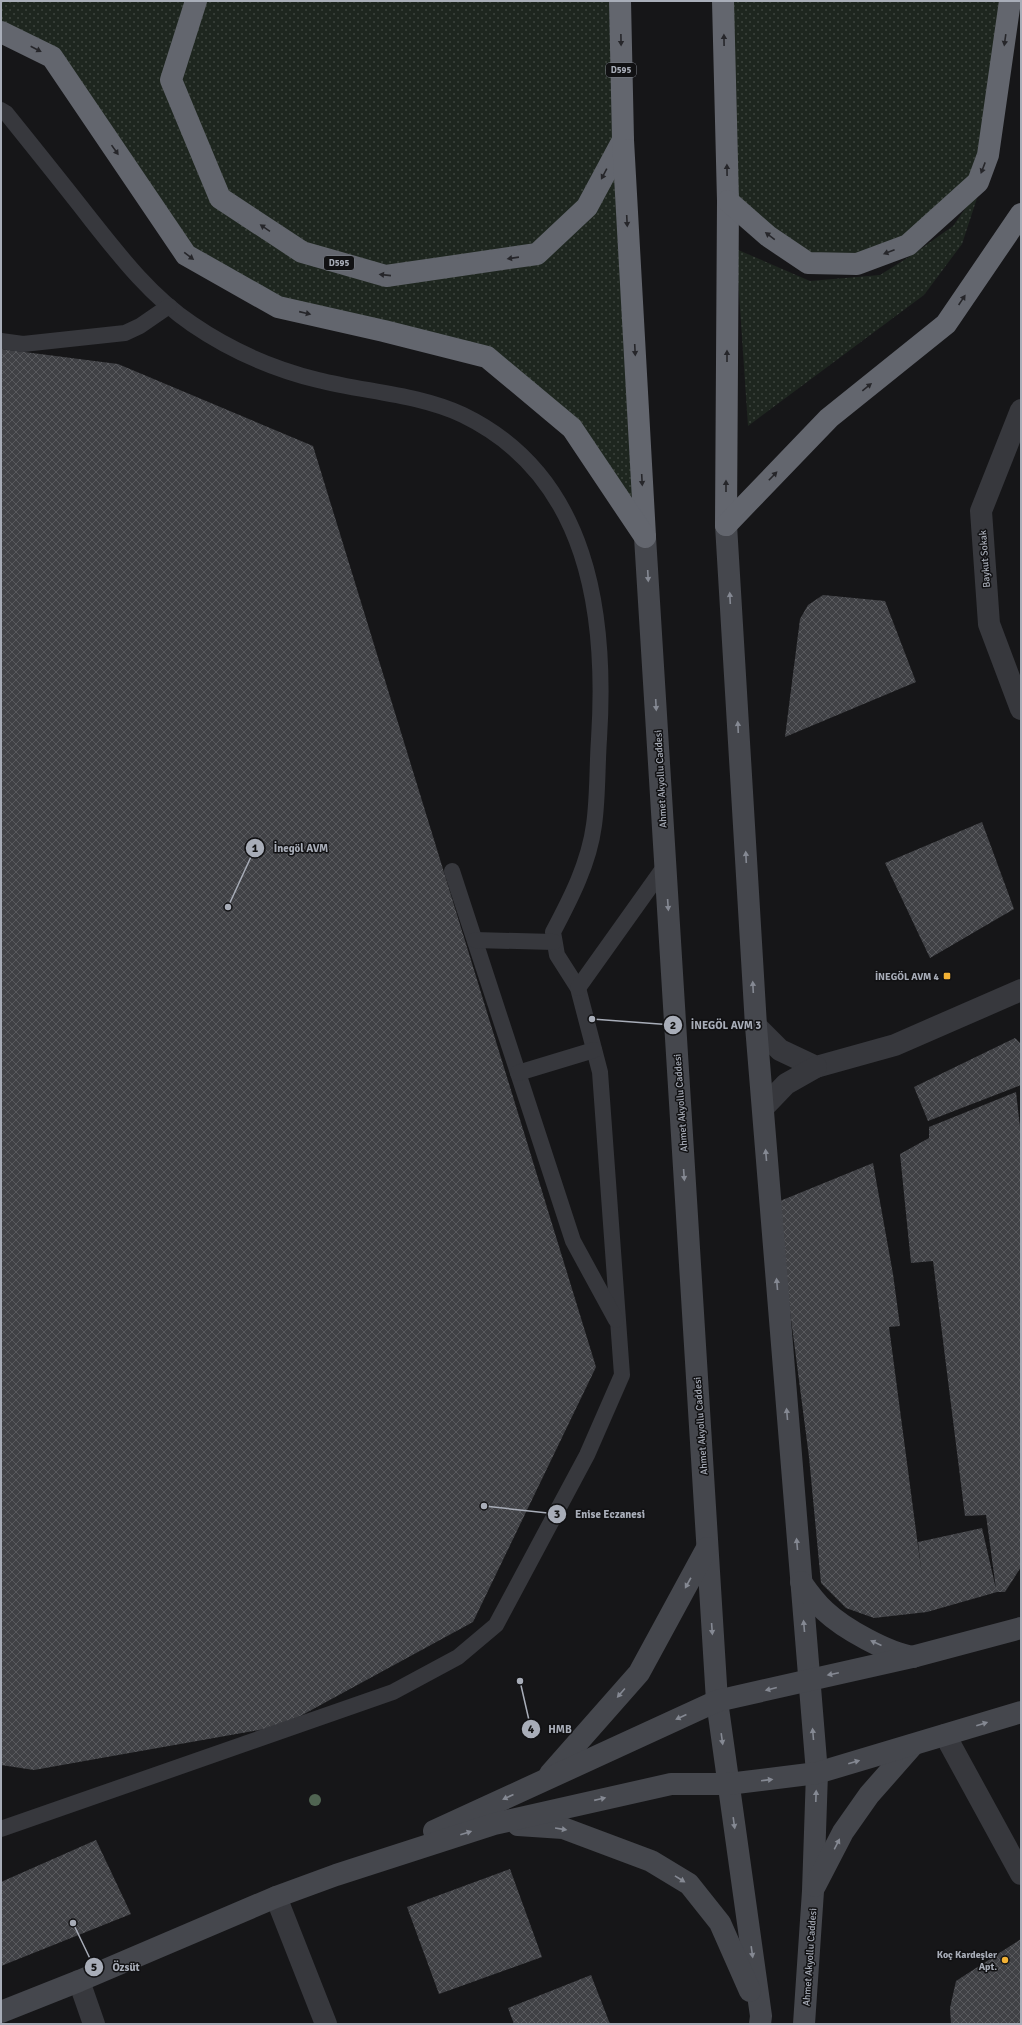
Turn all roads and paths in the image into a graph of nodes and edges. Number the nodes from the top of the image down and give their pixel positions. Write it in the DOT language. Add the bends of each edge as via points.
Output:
graph roads {
  1 [pos="196,1"];
  2 [pos="620,1"];
  3 [pos="723,1"];
  4 [pos="1010,1"];
  5 [pos="1,32"];
  6 [pos="1,110"];
  7 [pos="623,140"];
  8 [pos="728,201"];
  9 [pos="1021,214"];
  10 [pos="169,306"];
  11 [pos="1,341"];
  12 [pos="1021,410"];
  13 [pos="726,525"];
  14 [pos="645,537"];
  15 [pos="1021,709"];
  16 [pos="665,866"];
  17 [pos="452,871"];
  18 [pos="474,940"];
  19 [pos="554,942"];
  20 [pos="578,988"];
  21 [pos="1021,990"];
  22 [pos="756,1026"];
  23 [pos="594,1050"];
  24 [pos="816,1067"];
  25 [pos="518,1073"];
  26 [pos="762,1108"];
  27 [pos="619,1325"];
  28 [pos="707,1548"];
  29 [pos="801,1582"];
  30 [pos="1021,1628"];
  31 [pos="1021,1642"];
  32 [pos="912,1657"];
  33 [pos="809,1679"];
  34 [pos="717,1700"];
  35 [pos="1021,1712"];
  36 [pos="945,1735"];
  37 [pos="913,1745"];
  38 [pos="817,1773"];
  39 [pos="544,1781"];
  40 [pos="728,1784"];
  41 [pos="494,1824"];
  42 [pos="1,1829"];
  43 [pos="1021,1874"];
  44 [pos="336,1875"];
  45 [pos="813,1891"];
  46 [pos="276,1897"];
  47 [pos="79,1982"];
  48 [pos="1,2012"];
  49 [pos="761,2020"];
  50 [pos="94,2024"];
  51 [pos="326,2024"];
  52 [pos="804,2024"];
  7 -- 1 [label="highway, D595, one-way" via="587,207 537,254 386,276 302,252 220,198 171,80"];
  2 -- 7 [label="highway, D595, one-way"];
  8 -- 3 [label="highway, one-way"];
  4 -- 8 [label="highway, one-way" via="988,155 978,182 908,245 857,264 808,263 768,236"];
  5 -- 14 [label="highway, one-way" via="52,57 186,255 278,307 487,357 572,428"];
  6 -- 10 [label="lane" via="116,250 157,297"];
  7 -- 14 [label="highway, one-way"];
  13 -- 8 [label="highway, one-way"];
  13 -- 9 [label="highway, one-way" via="829,418 946,324"];
  10 -- 11 [label="lane" via="125,333 22,344"];
  10 -- 19 [label="lane" via="192,325 224,344 266,363 318,380 434,404 462,415 514,448 550,488 564,511 591,588 598,621 602,688 594,826 572,897 552,932"];
  12 -- 15 [label="street, Baykut Sokak" via="981,511 989,624"];
  22 -- 13 [label="main road, Ahmet Akyollu Caddesi, one-way"];
  14 -- 16 [label="main road, Ahmet Akyollu Caddesi, one-way"];
  16 -- 20 [label="lane"];
  16 -- 28 [label="main road, Ahmet Akyollu Caddesi, one-way"];
  17 -- 18 [label="lane"];
  18 -- 19 [label="lane"];
  18 -- 25 [label="lane"];
  19 -- 20 [label="lane" via="557,954"];
  20 -- 23 [label="lane"];
  21 -- 24 [label="street" via="895,1046"];
  22 -- 24 [label="street" via="780,1050"];
  22 -- 26 [label="main road, Ahmet Akyollu Caddesi"];
  23 -- 25 [label="lane"];
  23 -- 27 [label="lane" via="600,1072"];
  24 -- 26 [label="street" via="786,1084"];
  25 -- 27 [label="lane" via="573,1242"];
  29 -- 26 [label="main road, Ahmet Akyollu Caddesi, one-way"];
  27 -- 42 [label="lane" via="622,1376 587,1455 496,1625 458,1657 393,1692"];
  28 -- 34 [label="main road, Ahmet Akyollu Caddesi, one-way"];
  28 -- 39 [label="main road, one-way" via="639,1673"];
  32 -- 29 [label="main road, one-way" via="874,1643 848,1628 825,1612"];
  33 -- 29 [label="main road, Ahmet Akyollu Caddesi, one-way"];
  30 -- 32 [label="main road"];
  31 -- 32 [label="main road"];
  32 -- 33 [label="main road, one-way"];
  33 -- 34 [label="main road, one-way"];
  38 -- 33 [label="main road, Ahmet Akyollu Caddesi, one-way"];
  34 -- 39 [label="main road, one-way"];
  34 -- 40 [label="main road, Ahmet Akyollu Caddesi, one-way"];
  36 -- 35 [label="main road, one-way"];
  36 -- 37 [label="main road"];
  36 -- 43 [label="street"];
  38 -- 37 [label="main road, one-way"];
  45 -- 37 [label="main road, one-way" via="843,1832 868,1795"];
  40 -- 38 [label="main road, one-way"];
  45 -- 38 [label="main road, Ahmet Akyollu Caddesi, one-way"];
  39 -- 44 [label="main road, one-way"];
  41 -- 40 [label="main road, one-way" via="671,1784"];
  40 -- 49 [label="main road, Ahmet Akyollu Caddesi, one-way"];
  44 -- 41 [label="main road, one-way"];
  41 -- 49 [label="main road, one-way" via="564,1828 651,1861 690,1884 720,1924"];
  44 -- 46 [label="main road"];
  45 -- 52 [label="main road, Ahmet Akyollu Caddesi"];
  46 -- 47 [label="main road"];
  46 -- 51 [label="street"];
  47 -- 48 [label="main road"];
  47 -- 50 [label="street"];
}
